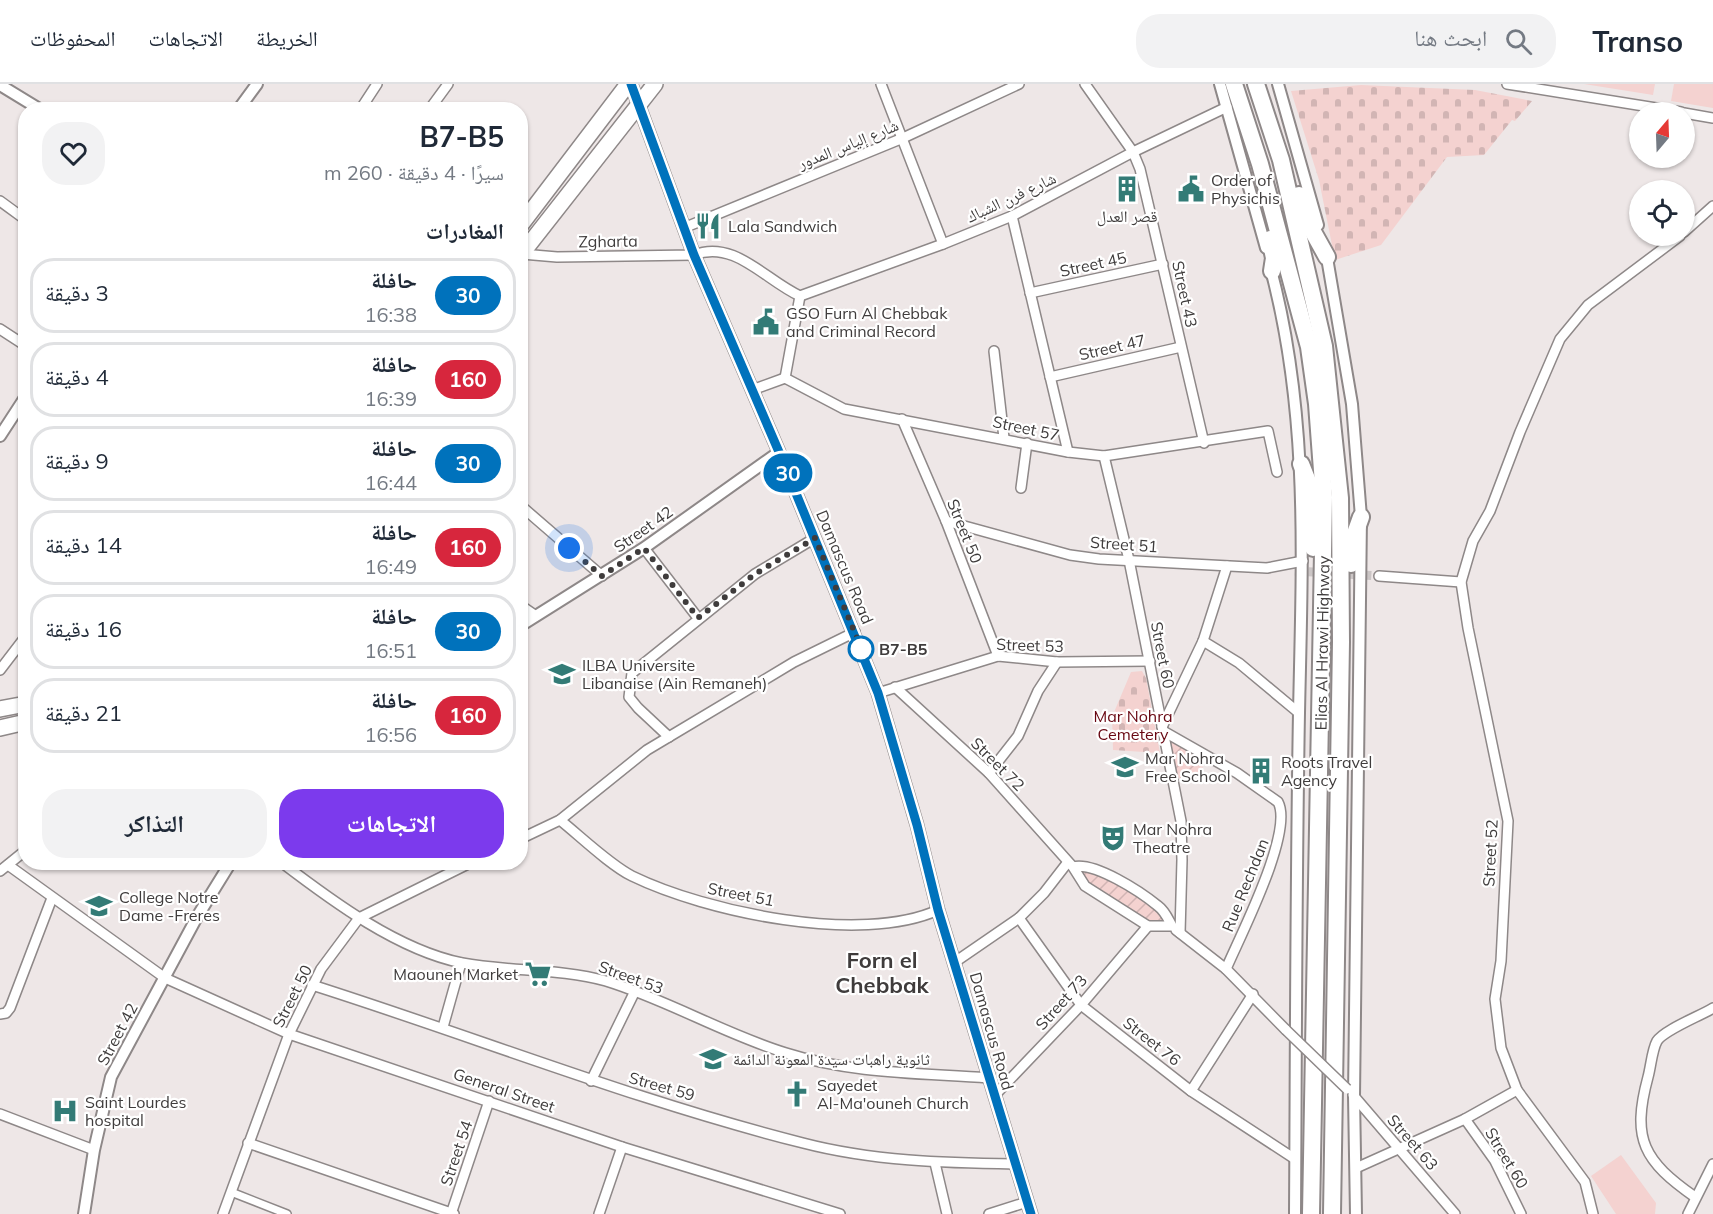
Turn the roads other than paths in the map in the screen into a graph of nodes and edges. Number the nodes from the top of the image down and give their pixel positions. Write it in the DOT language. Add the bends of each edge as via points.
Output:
graph roads {
  1 [pos="377,84"];
  2 [pos="448,84"];
  3 [pos="629,84"];
  4 [pos="655,84"];
  5 [pos="881,84"];
  6 [pos="1019,84"];
  7 [pos="1085,84"];
  8 [pos="1220,84"];
  9 [pos="1234,84"];
  10 [pos="1256,84"];
  11 [pos="1278,84"];
  12 [pos="1507,84"];
  13 [pos="0,85"];
  14 [pos="255,85"];
  15 [pos="28,102"];
  16 [pos="243,102"];
  17 [pos="365,102"];
  18 [pos="435,102"];
  19 [pos="639,103"];
  20 [pos="1629,104"];
  21 [pos="1227,107"];
  22 [pos="1695,115"];
  23 [pos="1713,118"];
  24 [pos="903,138"];
  25 [pos="1133,152"];
  26 [pos="1281,160"];
  27 [pos="1260,164"];
  28 [pos="0,201"];
  29 [pos="1713,207"];
  30 [pos="18,214"];
  31 [pos="528,216"];
  32 [pos="1012,216"];
  33 [pos="1695,223"];
  34 [pos="686,226"];
  35 [pos="943,244"];
  36 [pos="528,246"];
  37 [pos="1666,246"];
  38 [pos="528,255"];
  39 [pos="694,255"];
  40 [pos="1327,257"];
  41 [pos="1163,264"];
  42 [pos="1272,271"];
  43 [pos="1030,293"];
  44 [pos="800,296"];
  45 [pos="0,329"];
  46 [pos="18,341"];
  47 [pos="1181,347"];
  48 [pos="994,351"];
  49 [pos="1050,377"];
  50 [pos="785,378"];
  51 [pos="752,390"];
  52 [pos="18,407"];
  53 [pos="902,419"];
  54 [pos="2,430"];
  55 [pos="1004,438"];
  56 [pos="1028,443"];
  57 [pos="1204,443"];
  58 [pos="779,452"];
  59 [pos="1068,452"];
  60 [pos="1104,456"];
  61 [pos="1301,464"];
  62 [pos="1277,472"];
  63 [pos="1021,488"];
  64 [pos="528,512"];
  65 [pos="1361,517"];
  66 [pos="946,521"];
  67 [pos="815,538"];
  68 [pos="644,548"];
  69 [pos="1129,560"];
  70 [pos="1303,561"];
  71 [pos="1227,566"];
  72 [pos="1267,568"];
  73 [pos="1295,571"];
  74 [pos="602,576"];
  75 [pos="1379,576"];
  76 [pos="1461,582"];
  77 [pos="528,610"];
  78 [pos="1323,614"];
  79 [pos="536,616"];
  80 [pos="698,618"];
  81 [pos="528,621"];
  82 [pos="855,632"];
  83 [pos="1203,641"];
  84 [pos="1341,642"];
  85 [pos="18,646"];
  86 [pos="998,656"];
  87 [pos="1150,661"];
  88 [pos="1057,662"];
  89 [pos="0,670"];
  90 [pos="895,687"];
  91 [pos="878,693"];
  92 [pos="18,706"];
  93 [pos="0,709"];
  94 [pos="1299,713"];
  95 [pos="18,724"];
  96 [pos="0,728"];
  97 [pos="1162,729"];
  98 [pos="669,737"];
  99 [pos="989,773"];
  100 [pos="560,820"];
  101 [pos="528,835"];
  102 [pos="18,857"];
  103 [pos="1070,865"];
  104 [pos="4,868"];
  105 [pos="226,870"];
  106 [pos="292,870"];
  107 [pos="456,870"];
  108 [pos="52,898"];
  109 [pos="938,910"];
  110 [pos="359,918"];
  111 [pos="1019,918"];
  112 [pos="1148,926"];
  113 [pos="1176,929"];
  114 [pos="955,962"];
  115 [pos="461,963"];
  116 [pos="1226,969"];
  117 [pos="165,978"];
  118 [pos="312,985"];
  119 [pos="635,991"];
  120 [pos="1253,994"];
  121 [pos="1081,1005"];
  122 [pos="1713,1008"];
  123 [pos="0,1014"];
  124 [pos="443,1027"];
  125 [pos="289,1034"];
  126 [pos="988,1078"];
  127 [pos="591,1081"];
  128 [pos="1517,1090"];
  129 [pos="1191,1091"];
  130 [pos="1350,1093"];
  131 [pos="994,1096"];
  132 [pos="489,1101"];
  133 [pos="0,1114"];
  134 [pos="1464,1119"];
  135 [pos="248,1143"];
  136 [pos="622,1147"];
  137 [pos="1399,1149"];
  138 [pos="94,1150"];
  139 [pos="1295,1159"];
  140 [pos="934,1163"];
  141 [pos="1015,1164"];
  142 [pos="1713,1164"];
  143 [pos="1356,1168"];
  144 [pos="231,1192"];
  145 [pos="1695,1197"];
  146 [pos="1027,1202"];
  147 [pos="84,1214"];
  148 [pos="223,1214"];
  149 [pos="287,1214"];
  150 [pos="452,1214"];
  151 [pos="599,1214"];
  152 [pos="840,1214"];
  153 [pos="947,1214"];
  154 [pos="989,1214"];
  155 [pos="1031,1214"];
  156 [pos="1295,1214"];
  157 [pos="1311,1214"];
  158 [pos="1332,1214"];
  159 [pos="1356,1214"];
  160 [pos="1455,1214"];
  161 [pos="1521,1214"];
  162 [pos="1593,1214"];
  163 [pos="1688,1214"];
  1 -- 17 [label="street"];
  2 -- 18 [label="street"];
  3 -- 19 [label="main road, Damascus Road"];
  3 -- 31 [label="highway"];
  4 -- 19 [label="highway"];
  5 -- 24 [label="street"];
  6 -- 24 [label="street, شارع إلياس المدور"];
  7 -- 25 [label="street, Street 43"];
  8 -- 21 [label="street, Elias Al Hrawi Highway"];
  9 -- 27 [label="highway, Elias Al Hrawi Highway"];
  10 -- 26 [label="highway, Elias Al Hrawi Highway"];
  11 -- 40 [label="street"];
  12 -- 20 [label="street"];
  13 -- 15 [label="street"];
  14 -- 16 [label="street"];
  19 -- 34 [label="main road, Damascus Road"];
  19 -- 36 [label="highway"];
  21 -- 25 [label="street, شارع فرن الشباك"];
  21 -- 42 [label="street, Elias Al Hrawi Highway"];
  22 -- 23 [label="street"];
  24 -- 34 [label="street, شارع إلياس المدور"];
  24 -- 35 [label="street"];
  25 -- 32 [label="street, شارع فرن الشباك"];
  25 -- 41 [label="street, Street 43" via="1146,188"];
  26 -- 40 [label="highway"];
  26 -- 84 [label="highway, Elias Al Hrawi Highway" via="1313,290 1332,405 1340,498"];
  27 -- 42 [label="highway" via="1274,258"];
  27 -- 78 [label="highway, Elias Al Hrawi Highway" via="1309,347 1317,404 1324,496"];
  28 -- 30 [label="street"];
  29 -- 33 [label="street"];
  32 -- 35 [label="street, شارع فرن الشباك"];
  32 -- 43 [label="street"];
  34 -- 39 [label="main road, Damascus Road"];
  35 -- 44 [label="street, شارع فرن الشباك"];
  37 -- 76 [label="street" via="1588,304 1560,339 1490,512 1473,541"];
  38 -- 39 [label="street, Zgharta"];
  39 -- 44 [label="street" via="715,249 727,252"];
  39 -- 51 [label="main road, Damascus Road"];
  40 -- 65 [label="street" via="1352,404"];
  41 -- 43 [label="street, Street 45"];
  41 -- 47 [label="street, Street 43"];
  42 -- 61 [label="street, Elias Al Hrawi Highway"];
  43 -- 49 [label="street"];
  44 -- 50 [label="street"];
  45 -- 46 [label="street"];
  47 -- 49 [label="street, Street 47"];
  47 -- 57 [label="street, Street 43"];
  48 -- 55 [label="street"];
  49 -- 59 [label="street"];
  50 -- 51 [label="street"];
  50 -- 53 [label="street, Street 57" via="844,409"];
  51 -- 58 [label="main road, Damascus Road"];
  52 -- 54 [label="street"];
  53 -- 55 [label="street, Street 57"];
  53 -- 66 [label="street, Street 50"];
  55 -- 56 [label="street, Street 57"];
  56 -- 59 [label="street, Street 57"];
  56 -- 63 [label="street"];
  57 -- 60 [label="street, Street 57"];
  57 -- 62 [label="street, Street 57" via="1268,431"];
  58 -- 67 [label="main road, Damascus Road"];
  58 -- 68 [label="street, Street 42"];
  59 -- 60 [label="street, Street 57"];
  60 -- 69 [label="street, Street 60"];
  61 -- 70 [label="street, Elias Al Hrawi Highway"];
  61 -- 78 [label="highway" via="1311,489 1314,587"];
  64 -- 74 [label="street"];
  65 -- 84 [label="highway" via="1352,542 1349,608"];
  65 -- 130 [label="street"];
  66 -- 69 [label="street, Street 51" via="1070,555"];
  66 -- 86 [label="street, Street 50"];
  67 -- 80 [label="street" via="755,574"];
  67 -- 82 [label="main road, Damascus Road"];
  68 -- 74 [label="street, Street 42"];
  68 -- 80 [label="street"];
  69 -- 71 [label="street, Street 51"];
  69 -- 87 [label="street, Street 60"];
  70 -- 72 [label="street, Street 51"];
  70 -- 94 [label="street, Elias Al Hrawi Highway"];
  71 -- 72 [label="street, Street 51"];
  71 -- 83 [label="street"];
  72 -- 73 [label="street"];
  74 -- 79 [label="street, Street 42"];
  75 -- 76 [label="street"];
  76 -- 128 [label="street, Street 52" via="1508,820 1501,962 1495,999 1501,1048"];
  77 -- 79 [label="street"];
  78 -- 157 [label="highway, Elias Al Hrawi Highway"];
  79 -- 81 [label="street, Street 42"];
  80 -- 98 [label="street" via="637,668 630,679 629,697"];
  82 -- 91 [label="main road, Damascus Road"];
  82 -- 98 [label="street" via="794,662"];
  83 -- 94 [label="street" via="1239,663"];
  83 -- 97 [label="street"];
  84 -- 158 [label="highway, Elias Al Hrawi Highway"];
  85 -- 89 [label="street"];
  86 -- 88 [label="street, Street 53"];
  86 -- 90 [label="street, Street 53"];
  87 -- 88 [label="street, Street 53"];
  87 -- 97 [label="street, Street 60"];
  88 -- 99 [label="street" via="1038,691 1018,736"];
  90 -- 91 [label="street, Street 53"];
  90 -- 99 [label="street, Street 72"];
  91 -- 109 [label="main road, Damascus Road"];
  92 -- 93 [label="highway"];
  94 -- 139 [label="street, Elias Al Hrawi Highway"];
  95 -- 96 [label="highway"];
  97 -- 113 [label="street, Street 60" via="1180,821 1182,871"];
  97 -- 116 [label="street, Rue Rechdan" via="1237,773 1282,809 1279,842"];
  98 -- 100 [label="street"];
  99 -- 103 [label="street, Street 72"];
  100 -- 101 [label="street"];
  100 -- 109 [label="street, Street 51" via="629,875 719,908 856,927 922,917"];
  102 -- 104 [label="street"];
  103 -- 111 [label="street"];
  103 -- 112 [label="street, Street 72" via="1085,886"];
  103 -- 113 [label="street" via="1112,876 1160,907"];
  104 -- 108 [label="street"];
  105 -- 117 [label="street, Street 42"];
  106 -- 110 [label="street, Street 53"];
  107 -- 110 [label="street, Street 50"];
  108 -- 117 [label="street"];
  108 -- 123 [label="street" via="10,1008 6,1014"];
  109 -- 114 [label="main road, Damascus Road"];
  110 -- 115 [label="street, Street 53" via="416,947"];
  110 -- 118 [label="street, Street 50"];
  111 -- 114 [label="street"];
  111 -- 121 [label="street, Street 76"];
  112 -- 113 [label="street"];
  112 -- 121 [label="street, Street 73"];
  113 -- 116 [label="street"];
  114 -- 126 [label="main road, Damascus Road"];
  115 -- 119 [label="street, Street 53" via="575,974"];
  115 -- 124 [label="street"];
  116 -- 120 [label="street"];
  117 -- 125 [label="street, General Street"];
  117 -- 138 [label="street, Street 42" via="111,1077"];
  118 -- 124 [label="street, Street 59"];
  118 -- 125 [label="street, Street 50"];
  119 -- 126 [label="street, Street 53" via="715,1028 787,1054 860,1071"];
  119 -- 127 [label="street"];
  120 -- 129 [label="street"];
  120 -- 130 [label="street, Street 63, bridge"];
  121 -- 129 [label="street, Street 76"];
  121 -- 131 [label="street, Street 73"];
  122 -- 145 [label="street" via="1657,1040 1640,1122 1652,1159 1664,1175"];
  124 -- 127 [label="street, Street 59"];
  125 -- 132 [label="street, General Street"];
  125 -- 135 [label="street, Street 50"];
  126 -- 131 [label="main road, Damascus Road"];
  127 -- 140 [label="street, Street 59" via="804,1144"];
  128 -- 134 [label="street"];
  128 -- 162 [label="street, Street 52" via="1585,1182"];
  129 -- 139 [label="street, Street 76"];
  130 -- 137 [label="street, Street 63"];
  130 -- 143 [label="street"];
  131 -- 141 [label="main road, Damascus Road"];
  132 -- 136 [label="street, General Street"];
  132 -- 150 [label="street, Street 54"];
  133 -- 138 [label="street"];
  134 -- 137 [label="street"];
  134 -- 161 [label="street, Street 60" via="1495,1161"];
  135 -- 144 [label="street, Street 50"];
  135 -- 150 [label="street"];
  136 -- 151 [label="street"];
  136 -- 152 [label="street, General Street"];
  137 -- 143 [label="street"];
  137 -- 160 [label="street, Street 63"];
  138 -- 147 [label="street, Street 42"];
  139 -- 156 [label="street, Elias Al Hrawi Highway"];
  140 -- 141 [label="street, Street 59"];
  140 -- 153 [label="street"];
  141 -- 146 [label="main road, Damascus Road"];
  142 -- 145 [label="street"];
  143 -- 159 [label="street"];
  144 -- 148 [label="street, Street 50"];
  144 -- 149 [label="street"];
  145 -- 163 [label="street"];
  146 -- 154 [label="street"];
  146 -- 155 [label="main road, Damascus Road"];
}
